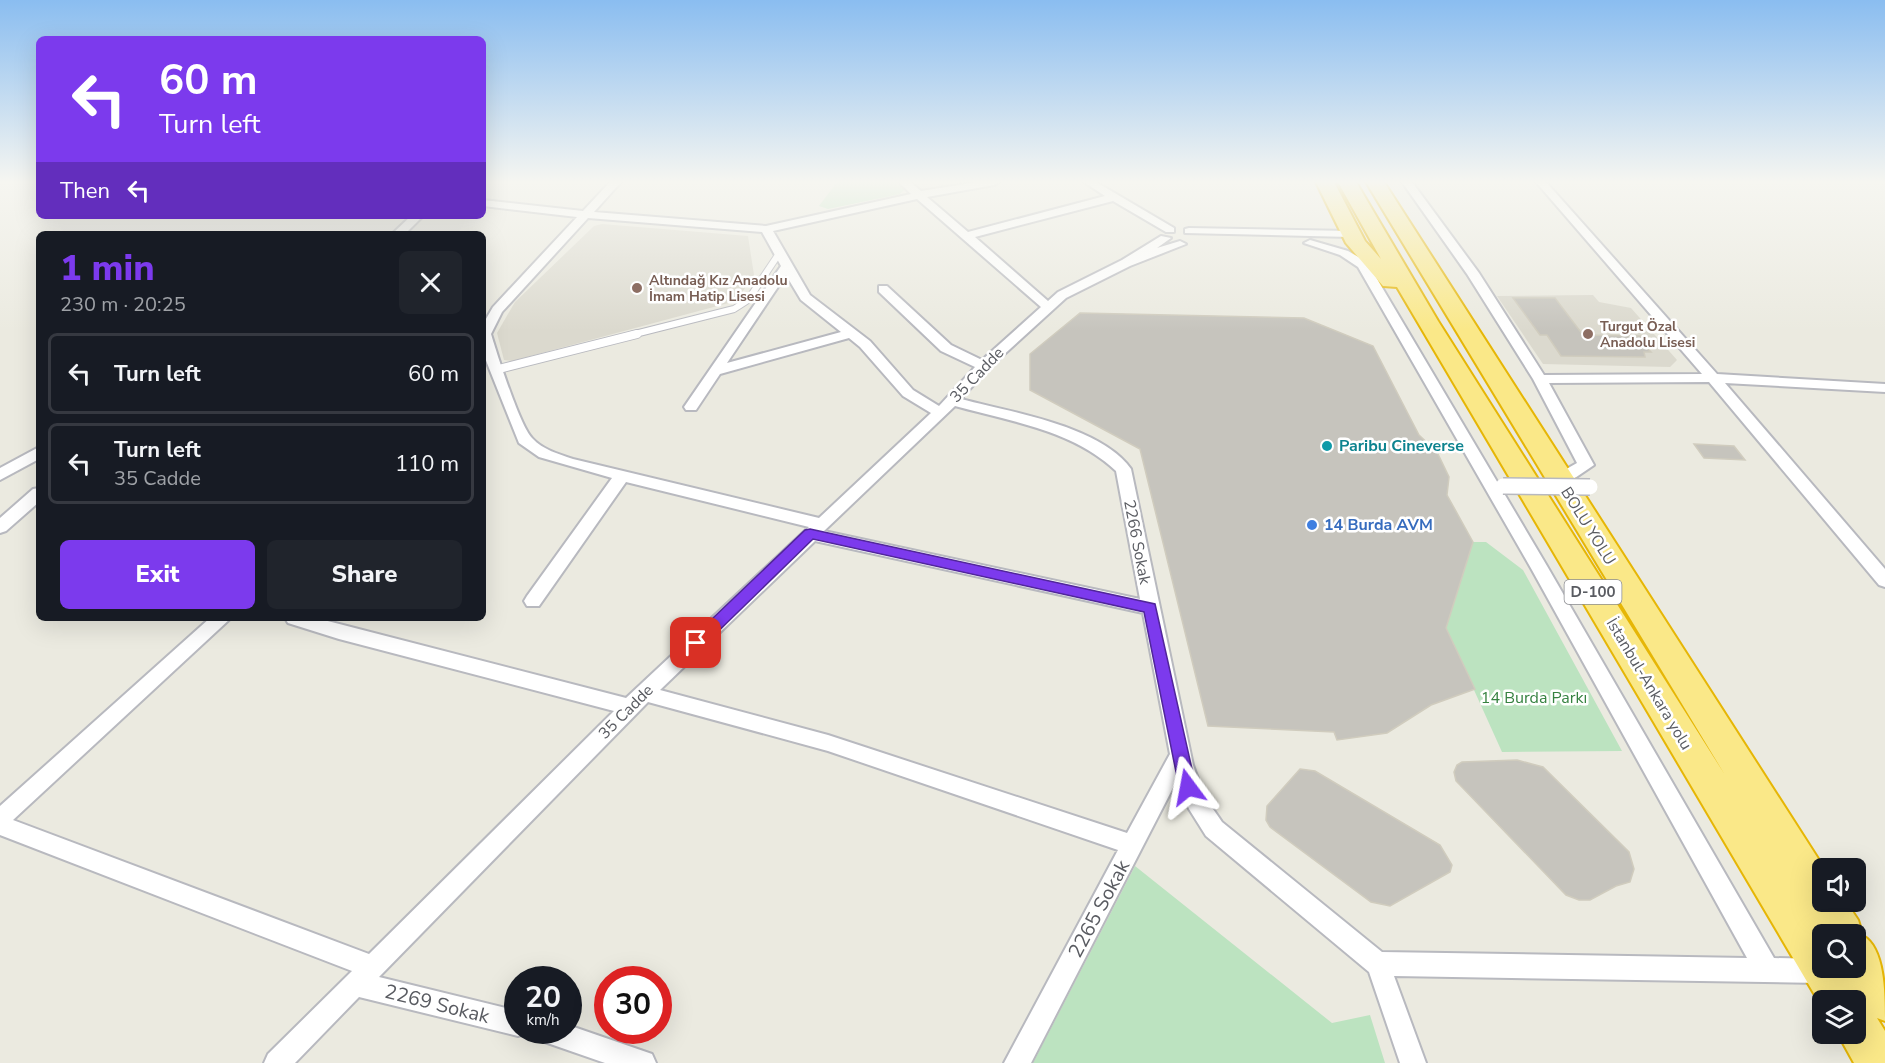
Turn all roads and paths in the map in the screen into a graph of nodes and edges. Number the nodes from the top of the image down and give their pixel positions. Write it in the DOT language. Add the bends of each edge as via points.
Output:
graph roads {
  1 [pos="570,232"];
  2 [pos="766,232"];
  3 [pos="961,232"];
  4 [pos="983,232"];
  5 [pos="1165,232"];
  6 [pos="1350,232"];
  7 [pos="1365,232"];
  8 [pos="1405,232"];
  9 [pos="1424,232"];
  10 [pos="1443,232"];
  11 [pos="1584,232"];
  12 [pos="1168,234"];
  13 [pos="966,236"];
  14 [pos="1192,236"];
  15 [pos="1353,238"];
  16 [pos="1310,243"];
  17 [pos="1180,244"];
  18 [pos="782,261"];
  19 [pos="1126,263"];
  20 [pos="883,289"];
  21 [pos="1048,307"];
  22 [pos="1427,321"];
  23 [pos="486,330"];
  24 [pos="851,333"];
  25 [pos="486,341"];
  26 [pos="983,366"];
  27 [pos="495,370"];
  28 [pos="715,371"];
  29 [pos="1713,378"];
  30 [pos="1540,379"];
  31 [pos="1885,388"];
  32 [pos="1504,390"];
  33 [pos="692,406"];
  34 [pos="946,407"];
  35 [pos="36,454"];
  36 [pos="0,475"];
  37 [pos="622,476"];
  38 [pos="1560,480"];
  39 [pos="1503,486"];
  40 [pos="1590,487"];
  41 [pos="36,496"];
  42 [pos="0,527"];
  43 [pos="816,529"];
  44 [pos="1885,581"];
  45 [pos="532,601"];
  46 [pos="1150,608"];
  47 [pos="219,621"];
  48 [pos="304,621"];
  49 [pos="637,700"];
  50 [pos="1180,754"];
  51 [pos="0,819"];
  52 [pos="0,825"];
  53 [pos="1132,845"];
  54 [pos="1812,883"];
  55 [pos="1816,924"];
  56 [pos="1378,964"];
  57 [pos="1812,965"];
  58 [pos="1767,970"];
  59 [pos="364,975"];
  60 [pos="1859,978"];
  61 [pos="1885,1000"];
  62 [pos="504,1020"];
  63 [pos="1866,1041"];
  64 [pos="582,1042"];
  65 [pos="277,1063"];
  66 [pos="643,1063"];
  67 [pos="1017,1063"];
  68 [pos="1413,1063"];
  69 [pos="1879,1063"];
  1 -- 23 [label="street" via="497,310"];
  2 -- 18 [label="street, 2266 Sokak"];
  3 -- 13 [label="street"];
  4 -- 13 [label="street"];
  5 -- 12 [label="street"];
  6 -- 15 [label="highway"];
  7 -- 22 [label="highway, İstanbul-Ankara yolu / D-100"];
  8 -- 32 [label="highway, BOLU YOLU"];
  9 -- 32 [label="highway" via="1460,290"];
  10 -- 30 [label="street"];
  11 -- 29 [label="street"];
  12 -- 14 [label="street"];
  12 -- 17 [label="street"];
  12 -- 19 [label="street"];
  13 -- 21 [label="street"];
  14 -- 15 [label="street"];
  14 -- 16 [label="street"];
  14 -- 17 [label="street"];
  15 -- 16 [label="street"];
  15 -- 22 [label="highway"];
  16 -- 58 [label="street" via="1344,253 1363,265 1535,559"];
  17 -- 19 [label="street"];
  18 -- 24 [label="street, 2266 Sokak" via="806,297"];
  18 -- 27 [label="lane" via="734,309"];
  18 -- 28 [label="street"];
  19 -- 21 [label="street, 35 Cadde" via="1062,295"];
  20 -- 26 [label="street" via="946,348"];
  21 -- 26 [label="street, 35 Cadde"];
  22 -- 55 [label="highway, İstanbul-Ankara yolu / D-100"];
  24 -- 28 [label="street"];
  24 -- 34 [label="street, 2266 Sokak" via="908,393"];
  25 -- 27 [label="street"];
  26 -- 34 [label="street, 35 Cadde"];
  27 -- 37 [label="street" via="524,440 544,454"];
  28 -- 33 [label="street"];
  29 -- 30 [label="street"];
  29 -- 31 [label="street"];
  29 -- 44 [label="street"];
  30 -- 38 [label="street" via="1586,465"];
  32 -- 38 [label="highway, BOLU YOLU"];
  34 -- 43 [label="street, 35 Cadde"];
  34 -- 46 [label="street, 2266 Sokak" via="1073,436 1115,458 1123,469"];
  35 -- 36 [label="street"];
  37 -- 43 [label="street"];
  37 -- 45 [label="street"];
  38 -- 54 [label="highway, BOLU YOLU"];
  39 -- 40 [label="street, bridge"];
  41 -- 42 [label="street"];
  43 -- 46 [label="street"];
  43 -- 49 [label="street, 35 Cadde"];
  46 -- 50 [label="street, 2266 Sokak"];
  47 -- 51 [label="street"];
  48 -- 49 [label="street"];
  49 -- 53 [label="street" via="828,743"];
  49 -- 59 [label="street, 35 Cadde"];
  50 -- 53 [label="street, 2265 Sokak"];
  50 -- 56 [label="street, 2266 Sokak" via="1188,787 1198,809 1214,829"];
  52 -- 59 [label="street, 2269 Sokak"];
  53 -- 67 [label="street, 2265 Sokak"];
  56 -- 58 [label="street"];
  56 -- 68 [label="street"];
  57 -- 58 [label="street"];
  59 -- 62 [label="street, 2269 Sokak"];
  59 -- 65 [label="street, 35 Cadde"];
  60 -- 61 [label="highway"];
  63 -- 69 [label="highway"];
  64 -- 66 [label="street"];
}
